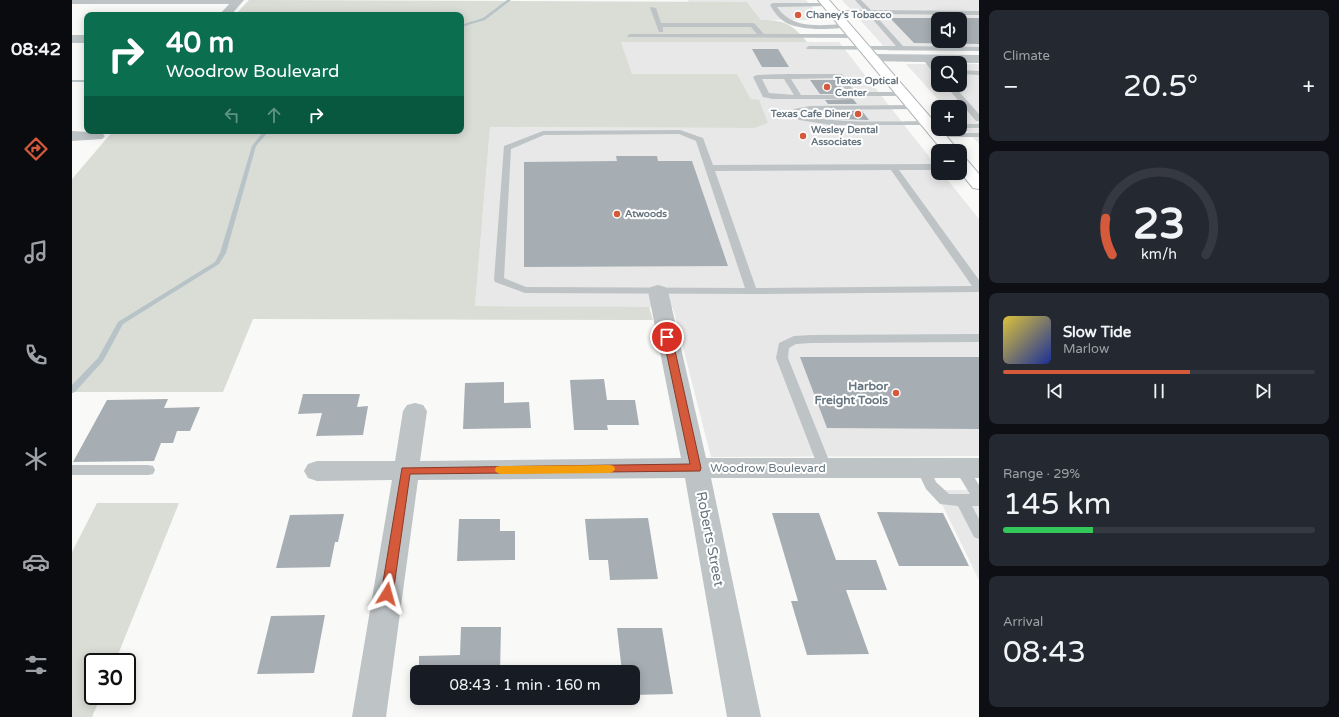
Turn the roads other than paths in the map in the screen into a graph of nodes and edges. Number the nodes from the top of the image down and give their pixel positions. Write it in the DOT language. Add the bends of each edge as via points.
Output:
graph roads {
  1 [pos="858,0"];
  2 [pos="238,1"];
  3 [pos="72,2"];
  4 [pos="828,6"];
  5 [pos="653,8"];
  6 [pos="228,12"];
  7 [pos="869,13"];
  8 [pos="979,13"];
  9 [pos="659,25"];
  10 [pos="845,26"];
  11 [pos="630,36"];
  12 [pos="663,36"];
  13 [pos="762,36"];
  14 [pos="854,36"];
  15 [pos="72,39"];
  16 [pos="84,39"];
  17 [pos="863,47"];
  18 [pos="901,47"];
  19 [pos="809,48"];
  20 [pos="979,49"];
  21 [pos="872,58"];
  22 [pos="925,58"];
  23 [pos="979,59"];
  24 [pos="931,64"];
  25 [pos="967,72"];
  26 [pos="979,72"];
  27 [pos="786,76"];
  28 [pos="955,92"];
  29 [pos="853,94"];
  30 [pos="903,94"];
  31 [pos="799,97"];
  32 [pos="914,107"];
  33 [pos="979,119"];
  34 [pos="931,126"];
  35 [pos="967,126"];
  36 [pos="979,126"];
  37 [pos="931,128"];
  38 [pos="967,133"];
  39 [pos="979,135"];
  40 [pos="72,136"];
  41 [pos="98,136"];
  42 [pos="939,136"];
  43 [pos="946,144"];
  44 [pos="931,167"];
  45 [pos="710,168"];
  46 [pos="893,168"];
  47 [pos="979,288"];
  48 [pos="658,291"];
  49 [pos="752,291"];
  50 [pos="979,338"];
  51 [pos="414,411"];
  52 [pos="696,468"];
  53 [pos="825,468"];
  54 [pos="923,468"];
  55 [pos="970,468"];
  56 [pos="72,470"];
  57 [pos="148,470"];
  58 [pos="406,470"];
  59 [pos="317,471"];
  60 [pos="979,498"];
  61 [pos="962,500"];
  62 [pos="979,533"];
  63 [pos="369,717"];
  64 [pos="744,717"];
  1 -- 7 [label="lane"];
  2 -- 3 [label="lane"];
  2 -- 6 [label="street"];
  4 -- 7 [label="lane"];
  4 -- 10 [label="main road"];
  4 -- 10 [label="lane" via="773,5 783,18 794,24"];
  5 -- 9 [label="lane"];
  7 -- 8 [label="lane"];
  7 -- 18 [label="lane"];
  9 -- 12 [label="lane"];
  9 -- 13 [label="lane" via="753,26"];
  10 -- 14 [label="main road"];
  11 -- 12 [label="lane"];
  12 -- 13 [label="lane"];
  13 -- 14 [label="lane"];
  14 -- 17 [label="main road"];
  15 -- 16 [label="street"];
  17 -- 18 [label="lane"];
  17 -- 19 [label="lane"];
  17 -- 21 [label="main road"];
  18 -- 20 [label="lane"];
  21 -- 22 [label="street"];
  21 -- 30 [label="main road"];
  22 -- 23 [label="street"];
  22 -- 24 [label="lane"];
  25 -- 26 [label="lane"];
  27 -- 29 [label="lane" via="839,76"];
  27 -- 31 [label="lane"];
  27 -- 31 [label="lane" via="757,78 766,95"];
  28 -- 33 [label="lane"];
  29 -- 30 [label="lane"];
  29 -- 31 [label="lane" via="852,97"];
  30 -- 32 [label="main road"];
  32 -- 34 [label="main road"];
  32 -- 37 [label="lane" via="810,108 796,111 802,118 830,123"];
  35 -- 36 [label="lane"];
  38 -- 39 [label="lane"];
  40 -- 41 [label="street"];
  42 -- 43 [label="main road"];
  44 -- 46 [label="lane"];
  45 -- 46 [label="lane"];
  45 -- 48 [label="lane" via="700,140 680,132 543,133 507,148 499,280 525,290"];
  45 -- 49 [label="lane"];
  46 -- 47 [label="lane"];
  47 -- 49 [label="lane"];
  48 -- 49 [label="lane"];
  48 -- 52 [label="street, Roberts Street"];
  50 -- 53 [label="lane" via="812,339 794,340 783,346 782,358"];
  51 -- 58 [label="street"];
  52 -- 53 [label="street, Woodrow Boulevard"];
  52 -- 58 [label="street, Woodrow Boulevard"];
  52 -- 64 [label="street, Roberts Street"];
  53 -- 54 [label="street, Woodrow Boulevard"];
  54 -- 55 [label="street, Woodrow Boulevard"];
  54 -- 61 [label="lane" via="931,485 945,500"];
  55 -- 60 [label="lane"];
  56 -- 57 [label="lane"];
  58 -- 59 [label="street, Woodrow Boulevard"];
  58 -- 63 [label="street"];
  60 -- 61 [label="lane"];
  61 -- 62 [label="lane"];
}
